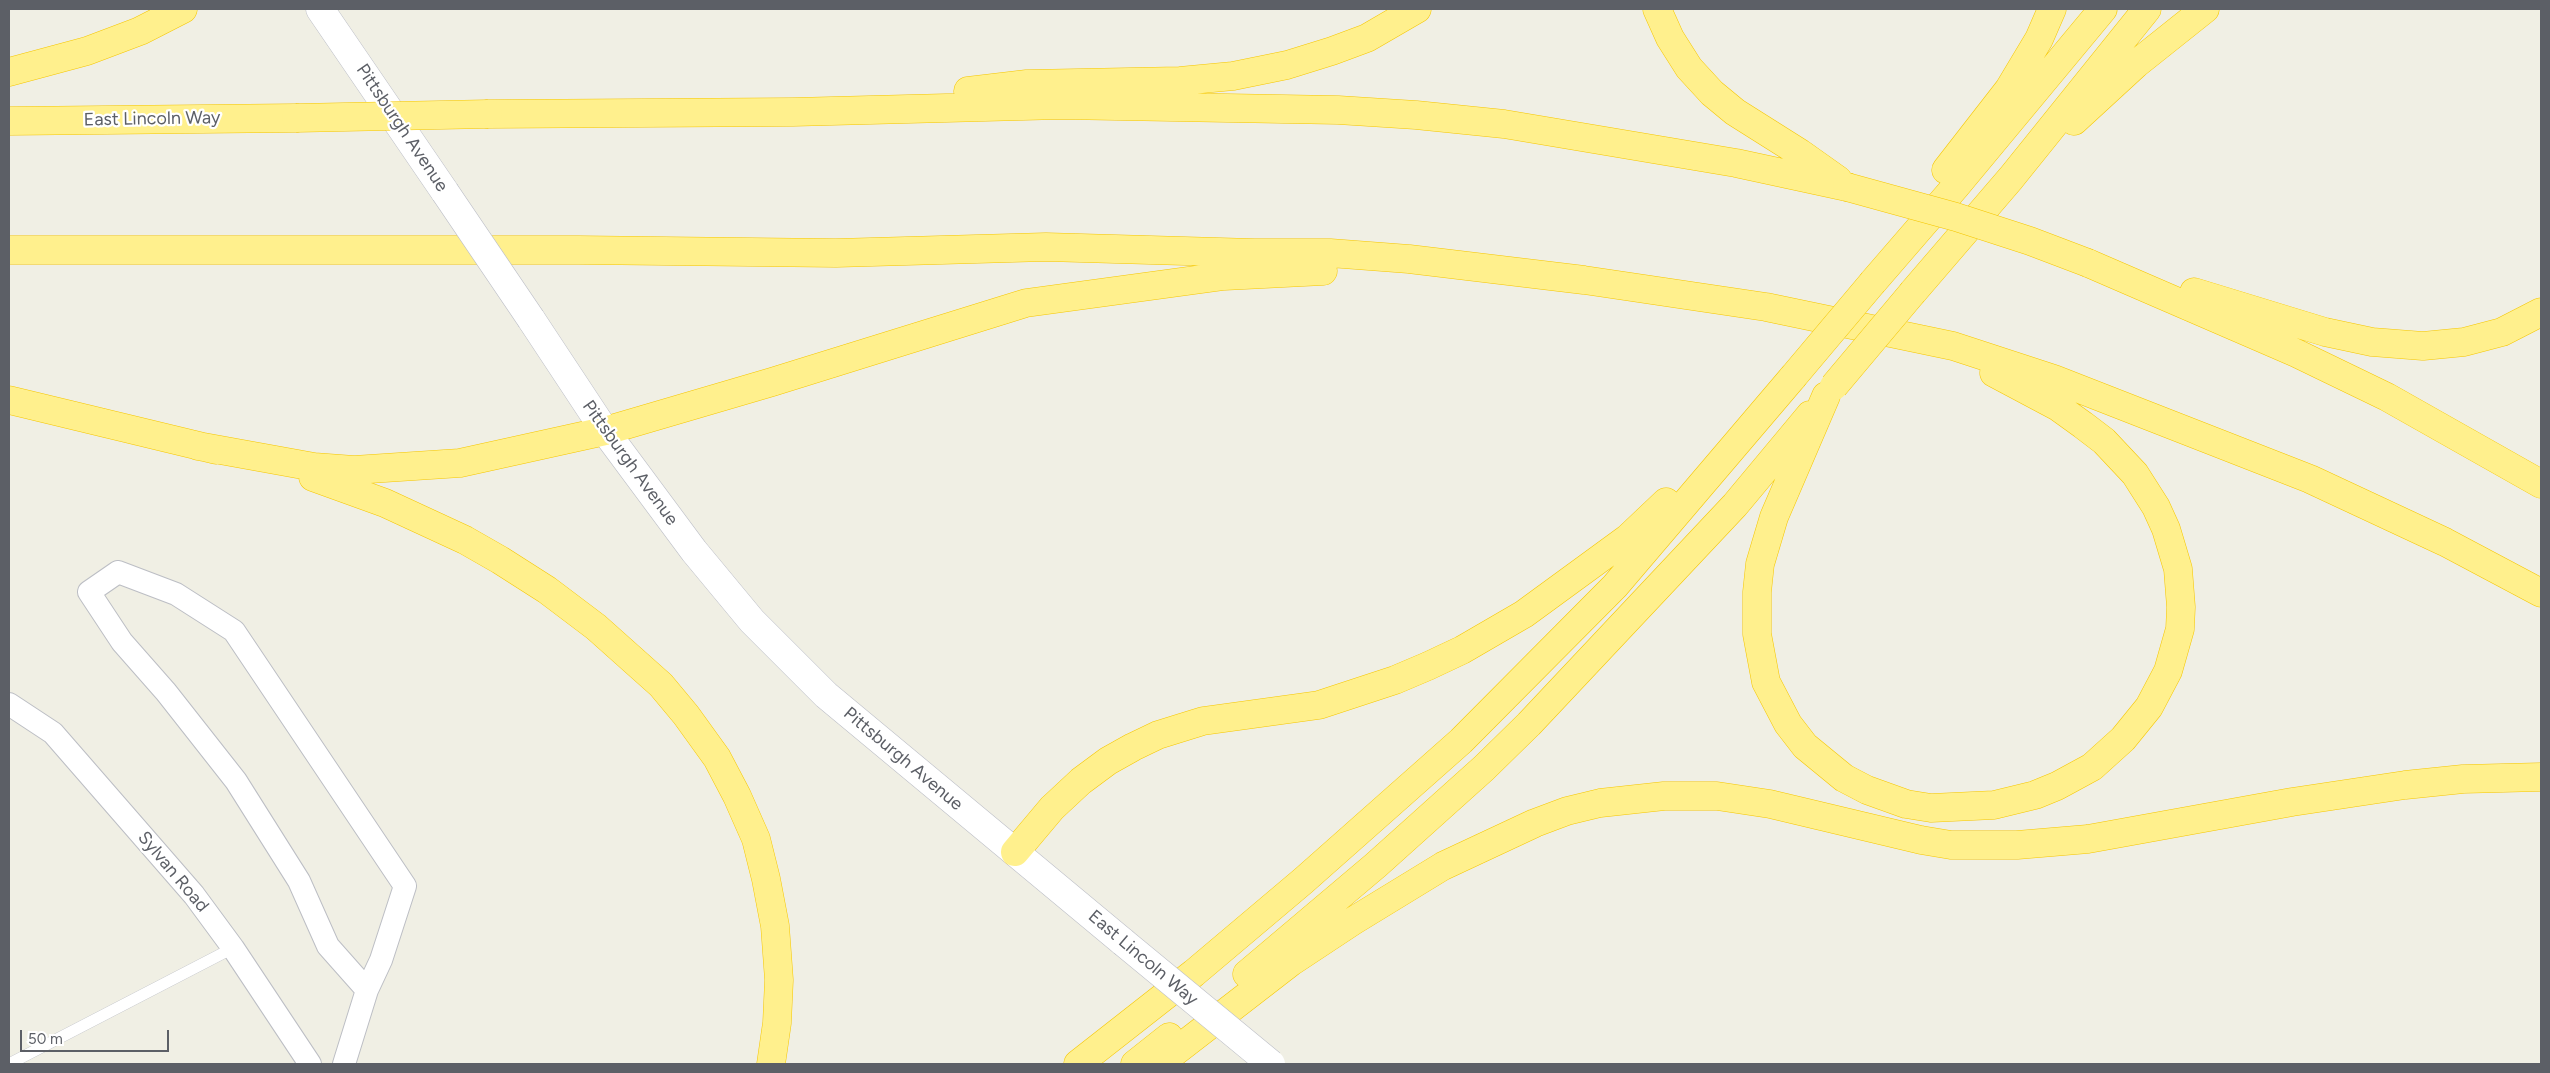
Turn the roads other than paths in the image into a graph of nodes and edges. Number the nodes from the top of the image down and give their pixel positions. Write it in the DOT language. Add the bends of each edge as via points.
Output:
graph roads {
  1 [pos="183,9"];
  2 [pos="320,9"];
  3 [pos="1417,9"];
  4 [pos="1657,9"];
  5 [pos="2052,9"];
  6 [pos="2103,9"];
  7 [pos="2147,9"];
  8 [pos="2206,9"];
  9 [pos="9,72"];
  10 [pos="793,112"];
  11 [pos="9,121"];
  12 [pos="2012,178"];
  13 [pos="1847,187"];
  14 [pos="9,250"];
  15 [pos="2088,263"];
  16 [pos="1486,268"];
  17 [pos="1873,282"];
  18 [pos="2541,312"];
  19 [pos="1953,346"];
  20 [pos="1830,391"];
  21 [pos="9,400"];
  22 [pos="1766,410"];
  23 [pos="605,431"];
  24 [pos="198,446"];
  25 [pos="2541,484"];
  26 [pos="2541,593"];
  27 [pos="9,704"];
  28 [pos="2541,777"];
  29 [pos="1015,852"];
  30 [pos="234,948"];
  31 [pos="368,990"];
  32 [pos="9,1064"];
  33 [pos="310,1064"];
  34 [pos="344,1064"];
  35 [pos="770,1064"];
  36 [pos="1078,1064"];
  37 [pos="1135,1064"];
  38 [pos="1159,1064"];
  39 [pos="1271,1064"];
  1 -- 9 [label="highway" via="140,31 87,51"];
  2 -- 23 [label="main road, Pittsburgh Avenue, bridge"];
  3 -- 10 [label="highway" via="1367,38 1332,51 1287,65 1233,76 1180,81 1026,84"];
  4 -- 13 [label="highway" via="1689,68 1712,93"];
  5 -- 17 [label="highway" via="2039,39 2009,89 1947,169"];
  6 -- 17 [label="highway"];
  7 -- 12 [label="highway"];
  8 -- 12 [label="highway" via="2136,64"];
  10 -- 11 [label="highway, East Lincoln Way, bridge"];
  10 -- 13 [label="highway" via="1061,105 1338,110 1416,115 1504,124 1667,151"];
  12 -- 20 [label="highway, bridge"];
  13 -- 15 [label="highway, bridge" via="1956,217"];
  14 -- 16 [label="highway" via="836,253 1046,247 1330,252"];
  15 -- 18 [label="highway" via="2162,280 2267,316 2372,342 2423,346 2464,342 2502,332"];
  15 -- 25 [label="highway" via="2296,353 2387,397"];
  16 -- 19 [label="highway" via="1766,307"];
  16 -- 23 [label="highway" via="1304,271 1224,276 1026,303"];
  17 -- 22 [label="highway, bridge"];
  19 -- 20 [label="highway" via="2005,381 2058,407 2104,441 2135,474 2156,507 2178,569 2180,630 2168,671 2149,706 2124,739 2092,767 2035,796 1973,808 1930,808 1889,798 1844,778 1825,764 1794,732 1774,701 1766,682 1757,634 1756,592 1760,564 1774,517"];
  19 -- 26 [label="highway" via="2054,379 2310,479 2445,542"];
  20 -- 37 [label="highway" via="1735,505 1484,768 1325,909"];
  21 -- 24 [label="highway"];
  22 -- 29 [label="highway" via="1713,451 1628,538 1556,592 1493,632 1462,650 1395,680 1319,706 1203,721 1158,735 1108,761 1081,781 1052,808"];
  22 -- 36 [label="highway" via="1615,586 1461,740 1303,881 1194,973"];
  23 -- 24 [label="highway" via="460,463 394,469 314,467"];
  23 -- 29 [label="main road, Pittsburgh Avenue" via="694,551 752,622 826,695"];
  24 -- 35 [label="highway" via="339,485 465,540 547,590 596,627 661,684 717,758 756,839 776,936 779,980"];
  27 -- 30 [label="street, Sylvan Road" via="53,733 194,895"];
  28 -- 38 [label="highway" via="2463,779 2405,785 2088,839 2017,845 1951,845 1770,804 1717,796 1664,796 1600,803 1535,822 1443,866 1291,962"];
  29 -- 39 [label="main road, East Lincoln Way, bridge"];
  30 -- 32 [label="lane"];
  30 -- 33 [label="street, Sylvan Road"];
  31 -- 31 [label="street" via="405,886 234,631 176,594 118,572 89,592 122,642 236,781 299,881 328,946"];
  31 -- 34 [label="street"];
}
